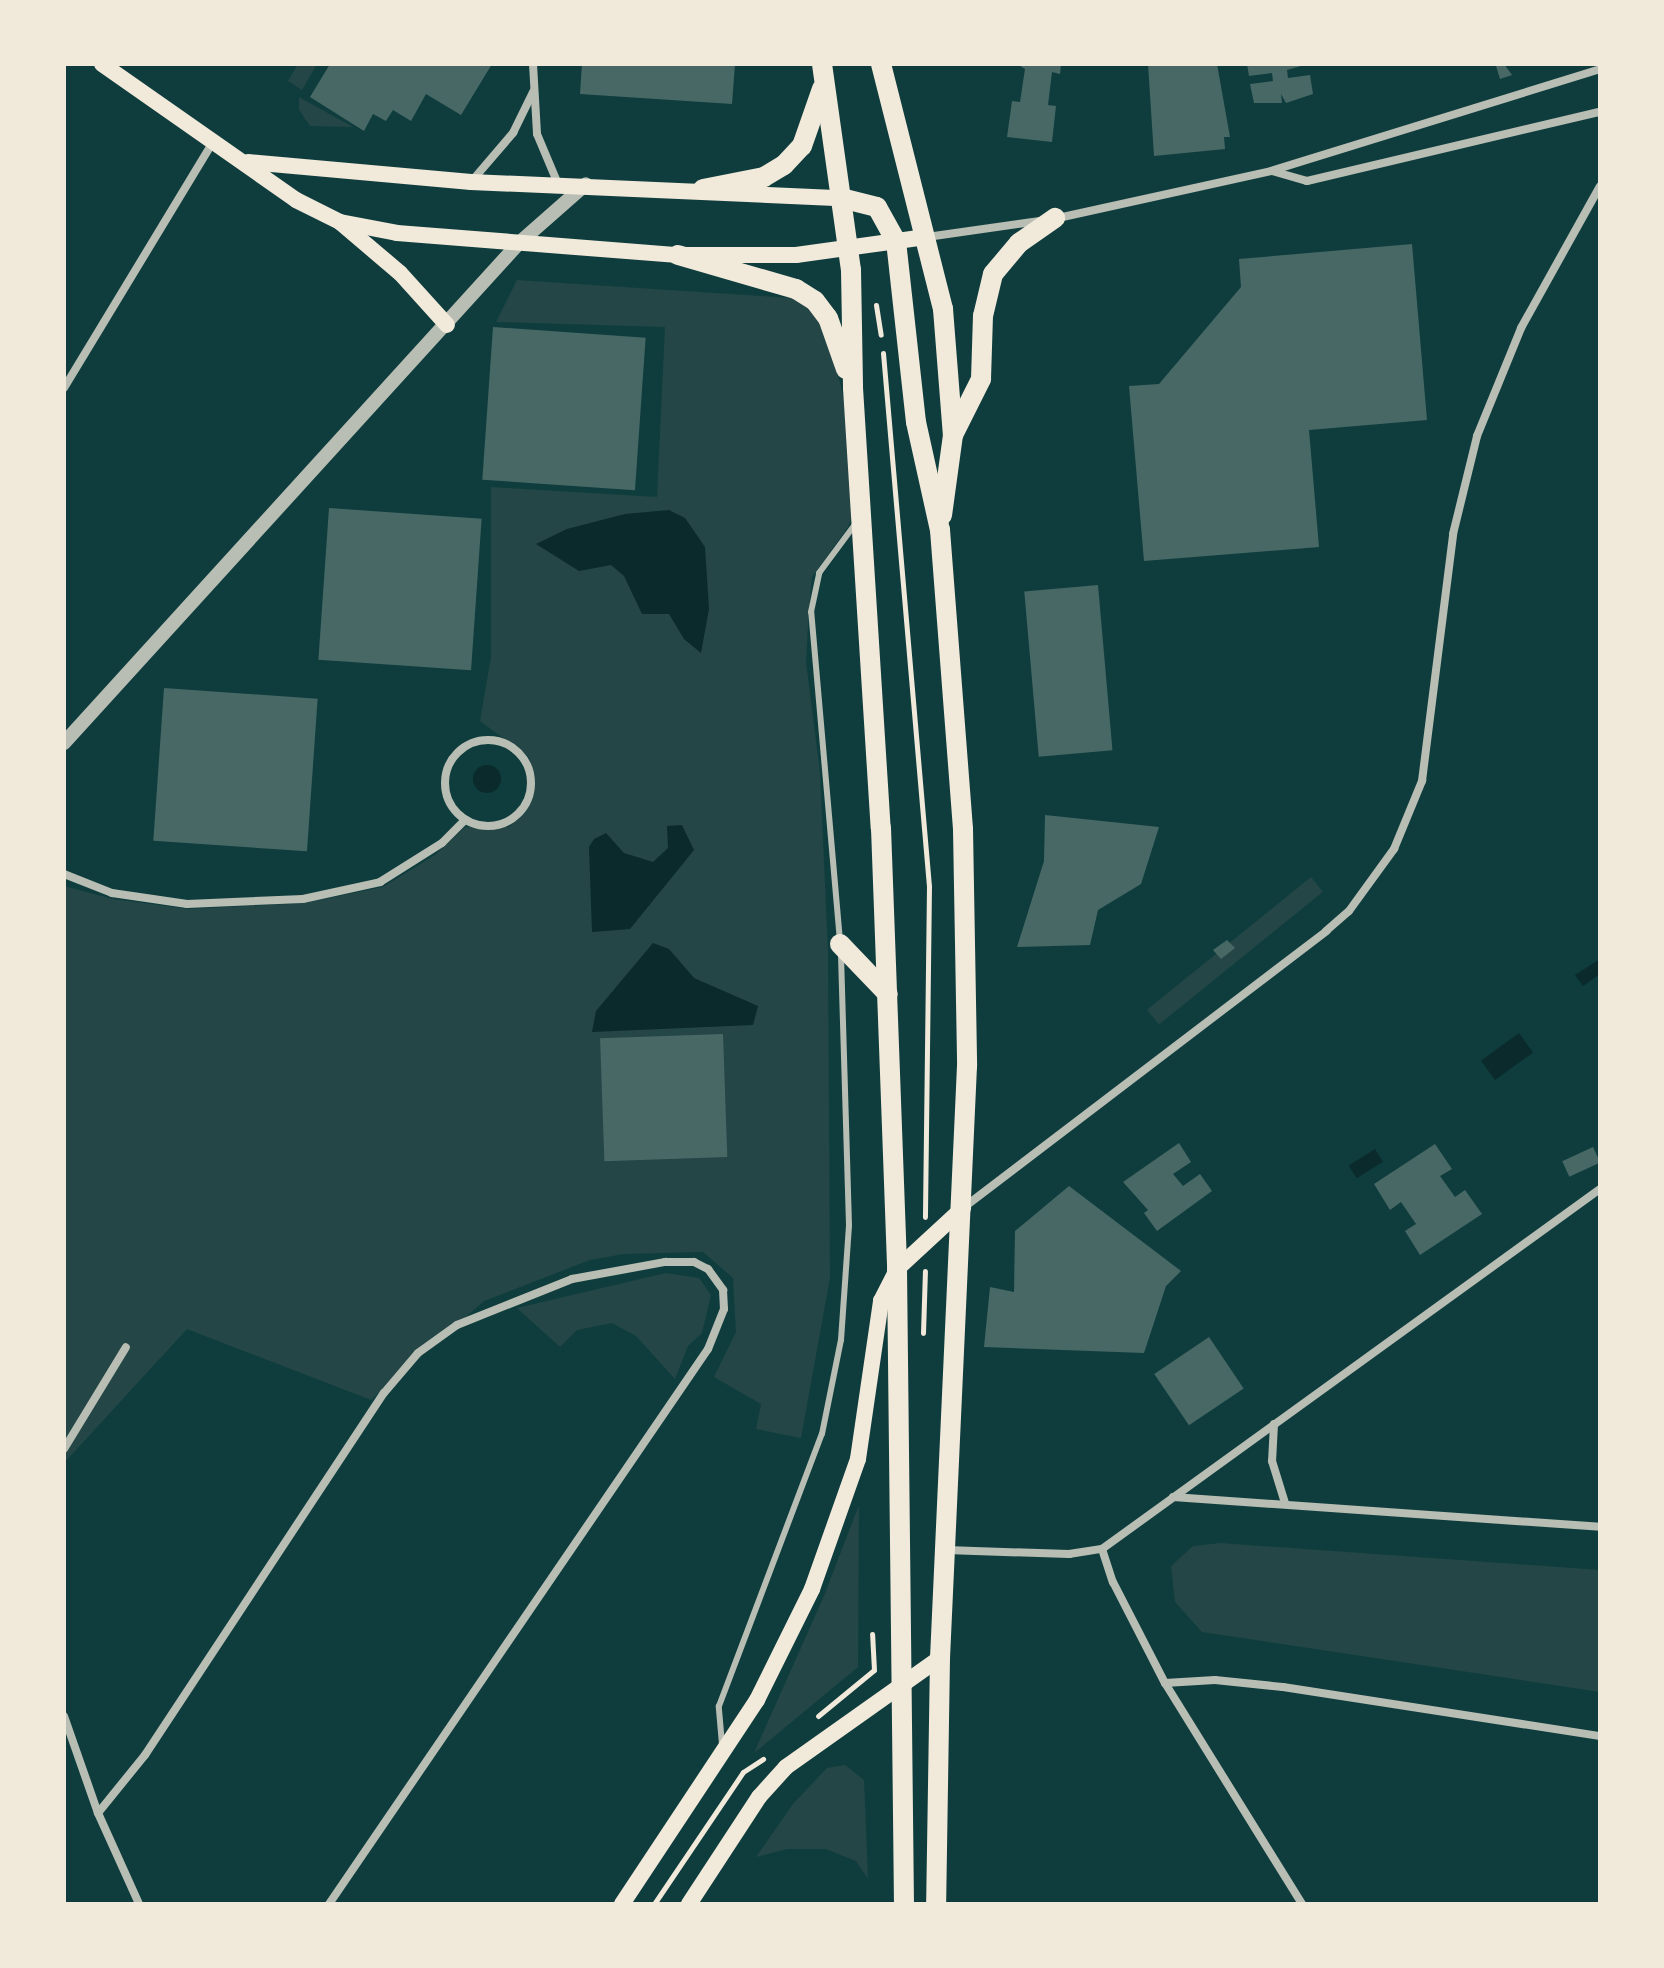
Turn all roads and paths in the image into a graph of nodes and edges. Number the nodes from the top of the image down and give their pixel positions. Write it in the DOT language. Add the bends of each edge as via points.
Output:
graph roads {
  1 [pos="102,64"];
  2 [pos="533,64"];
  3 [pos="881,64"];
  4 [pos="1600,69"];
  5 [pos="823,72"];
  6 [pos="534,91"];
  7 [pos="1600,112"];
  8 [pos="214,141"];
  9 [pos="243,161"];
  10 [pos="1271,171"];
  11 [pos="471,182"];
  12 [pos="558,184"];
  13 [pos="586,184"];
  14 [pos="1600,186"];
  15 [pos="703,189"];
  16 [pos="841,198"];
  17 [pos="1055,218"];
  18 [pos="340,222"];
  19 [pos="926,237"];
  20 [pos="896,241"];
  21 [pos="519,243"];
  22 [pos="849,248"];
  23 [pos="678,255"];
  24 [pos="875,297"];
  25 [pos="447,325"];
  26 [pos="64,388"];
  27 [pos="853,388"];
  28 [pos="953,435"];
  29 [pos="864,514"];
  30 [pos="940,530"];
  31 [pos="64,743"];
  32 [pos="465,820"];
  33 [pos="64,874"];
  34 [pos="840,944"];
  35 [pos="888,994"];
  36 [pos="926,1186"];
  37 [pos="1600,1189"];
  38 [pos="963,1208"];
  39 [pos="897,1269"];
  40 [pos="126,1347"];
  41 [pos="1274,1424"];
  42 [pos="64,1449"];
  43 [pos="1172,1497"];
  44 [pos="1285,1503"];
  45 [pos="1600,1527"];
  46 [pos="1102,1549"];
  47 [pos="944,1550"];
  48 [pos="940,1658"];
  49 [pos="1165,1683"];
  50 [pos="901,1686"];
  51 [pos="64,1716"];
  52 [pos="1600,1736"];
  53 [pos="723,1749"];
  54 [pos="98,1813"];
  55 [pos="139,1904"];
  56 [pos="329,1904"];
  57 [pos="622,1904"];
  58 [pos="689,1904"];
  59 [pos="904,1904"];
  60 [pos="936,1904"];
  61 [pos="1302,1904"];
  1 -- 8 [label="main road"];
  2 -- 6 [label="street"];
  3 -- 19 [label="main road"];
  4 -- 10 [label="street"];
  5 -- 15 [label="main road" via="802,146 784,165 764,177"];
  5 -- 16 [label="main road"];
  6 -- 11 [label="street" via="513,133"];
  6 -- 12 [label="street" via="537,134"];
  7 -- 10 [label="street" via="1307,181"];
  8 -- 9 [label="main road"];
  8 -- 26 [label="street"];
  9 -- 11 [label="main road"];
  9 -- 18 [label="main road" via="296,200"];
  10 -- 17 [label="street"];
  11 -- 12 [label="main road"];
  12 -- 13 [label="main road"];
  13 -- 15 [label="main road"];
  13 -- 21 [label="street"];
  14 -- 38 [label="street" via="1521,328 1477,436 1453,534 1422,781 1394,849 1349,911 1326,931"];
  15 -- 16 [label="main road"];
  16 -- 20 [label="main road" via="877,207"];
  16 -- 22 [label="main road"];
  17 -- 19 [label="street"];
  17 -- 28 [label="main road" via="1019,243 993,274 983,316 981,379"];
  18 -- 21 [label="main road" via="397,233"];
  18 -- 25 [label="main road" via="400,273"];
  19 -- 20 [label="main road"];
  19 -- 28 [label="main road" via="943,309"];
  20 -- 22 [label="main road"];
  20 -- 30 [label="main road" via="916,422"];
  21 -- 23 [label="main road"];
  21 -- 25 [label="street"];
  22 -- 23 [label="main road" via="796,255"];
  22 -- 27 [label="main road"];
  23 -- 27 [label="main road" via="796,289 815,301 828,318"];
  24 -- 36 [label="path" via="929,886"];
  25 -- 31 [label="street"];
  27 -- 29 [label="main road"];
  28 -- 30 [label="main road"];
  29 -- 34 [label="lane" via="819,573 811,612"];
  29 -- 35 [label="main road"];
  30 -- 38 [label="main road" via="963,829"];
  32 -- 32 [label="street" via="478,825 506,822 526,803 530,776 515,750 486,740 471,744 449,765 446,795"];
  32 -- 33 [label="street" via="442,843 380,882 303,899 187,904 112,893"];
  34 -- 35 [label="main road"];
  34 -- 53 [label="lane" via="849,1225 841,1340 822,1434 719,1706"];
  35 -- 39 [label="main road"];
  37 -- 41 [label="street"];
  38 -- 39 [label="main road"];
  38 -- 47 [label="main road"];
  39 -- 50 [label="main road"];
  39 -- 53 [label="main road" via="881,1301 858,1459 812,1589 757,1700"];
  40 -- 42 [label="street"];
  41 -- 43 [label="street"];
  41 -- 44 [label="street" via="1272,1461"];
  43 -- 44 [label="street"];
  43 -- 46 [label="street"];
  44 -- 45 [label="street"];
  46 -- 47 [label="street" via="1069,1554"];
  46 -- 49 [label="street" via="1113,1582"];
  47 -- 48 [label="main road"];
  48 -- 50 [label="main road"];
  48 -- 60 [label="main road"];
  49 -- 52 [label="street" via="1215,1680 1272,1686"];
  49 -- 61 [label="street"];
  50 -- 58 [label="main road" via="786,1767 759,1797"];
  50 -- 59 [label="main road"];
  51 -- 54 [label="street"];
  53 -- 57 [label="main road"];
  54 -- 55 [label="street"];
  54 -- 56 [label="street" via="145,1755 384,1393 418,1353 457,1325 572,1279 665,1262 694,1262 718,1278 724,1309 708,1349"];
}
